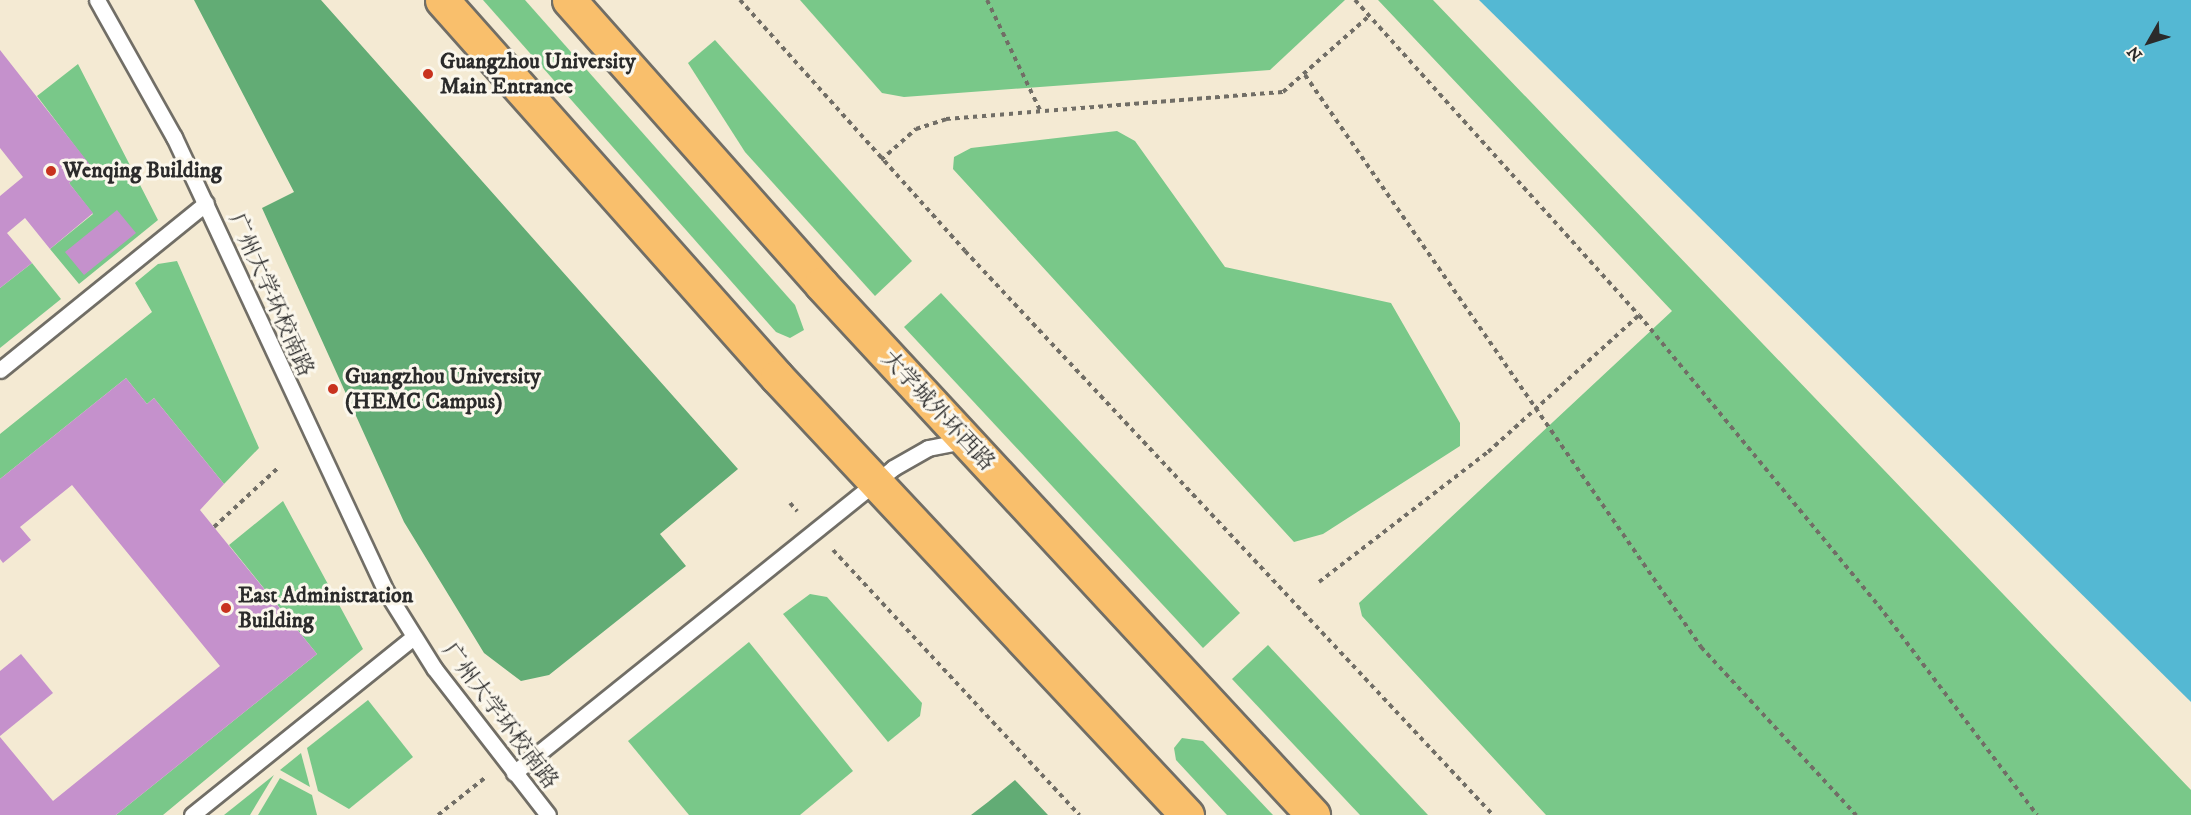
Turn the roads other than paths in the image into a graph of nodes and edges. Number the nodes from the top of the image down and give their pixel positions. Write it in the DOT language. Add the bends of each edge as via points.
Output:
graph roads {
  1 [pos="97,0"];
  2 [pos="442,0"];
  3 [pos="568,0"];
  4 [pos="206,203"];
  5 [pos="0,369"];
  6 [pos="965,441"];
  7 [pos="875,482"];
  8 [pos="413,636"];
  9 [pos="510,767"];
  10 [pos="192,815"];
  11 [pos="548,815"];
  12 [pos="1187,815"];
  13 [pos="1313,815"];
  1 -- 4 [label="lane, 广州大学环校南路"];
  2 -- 7 [label="main road"];
  3 -- 6 [label="main road, 大学城外环西路"];
  4 -- 5 [label="lane"];
  4 -- 8 [label="lane, 广州大学环校南路" via="338,500"];
  6 -- 7 [label="lane" via="928,448"];
  6 -- 13 [label="main road, 大学城外环西路"];
  7 -- 9 [label="lane"];
  7 -- 12 [label="main road"];
  8 -- 9 [label="lane, 广州大学环校南路"];
  8 -- 10 [label="lane"];
  9 -- 11 [label="lane, 广州大学环校南路"];
}
